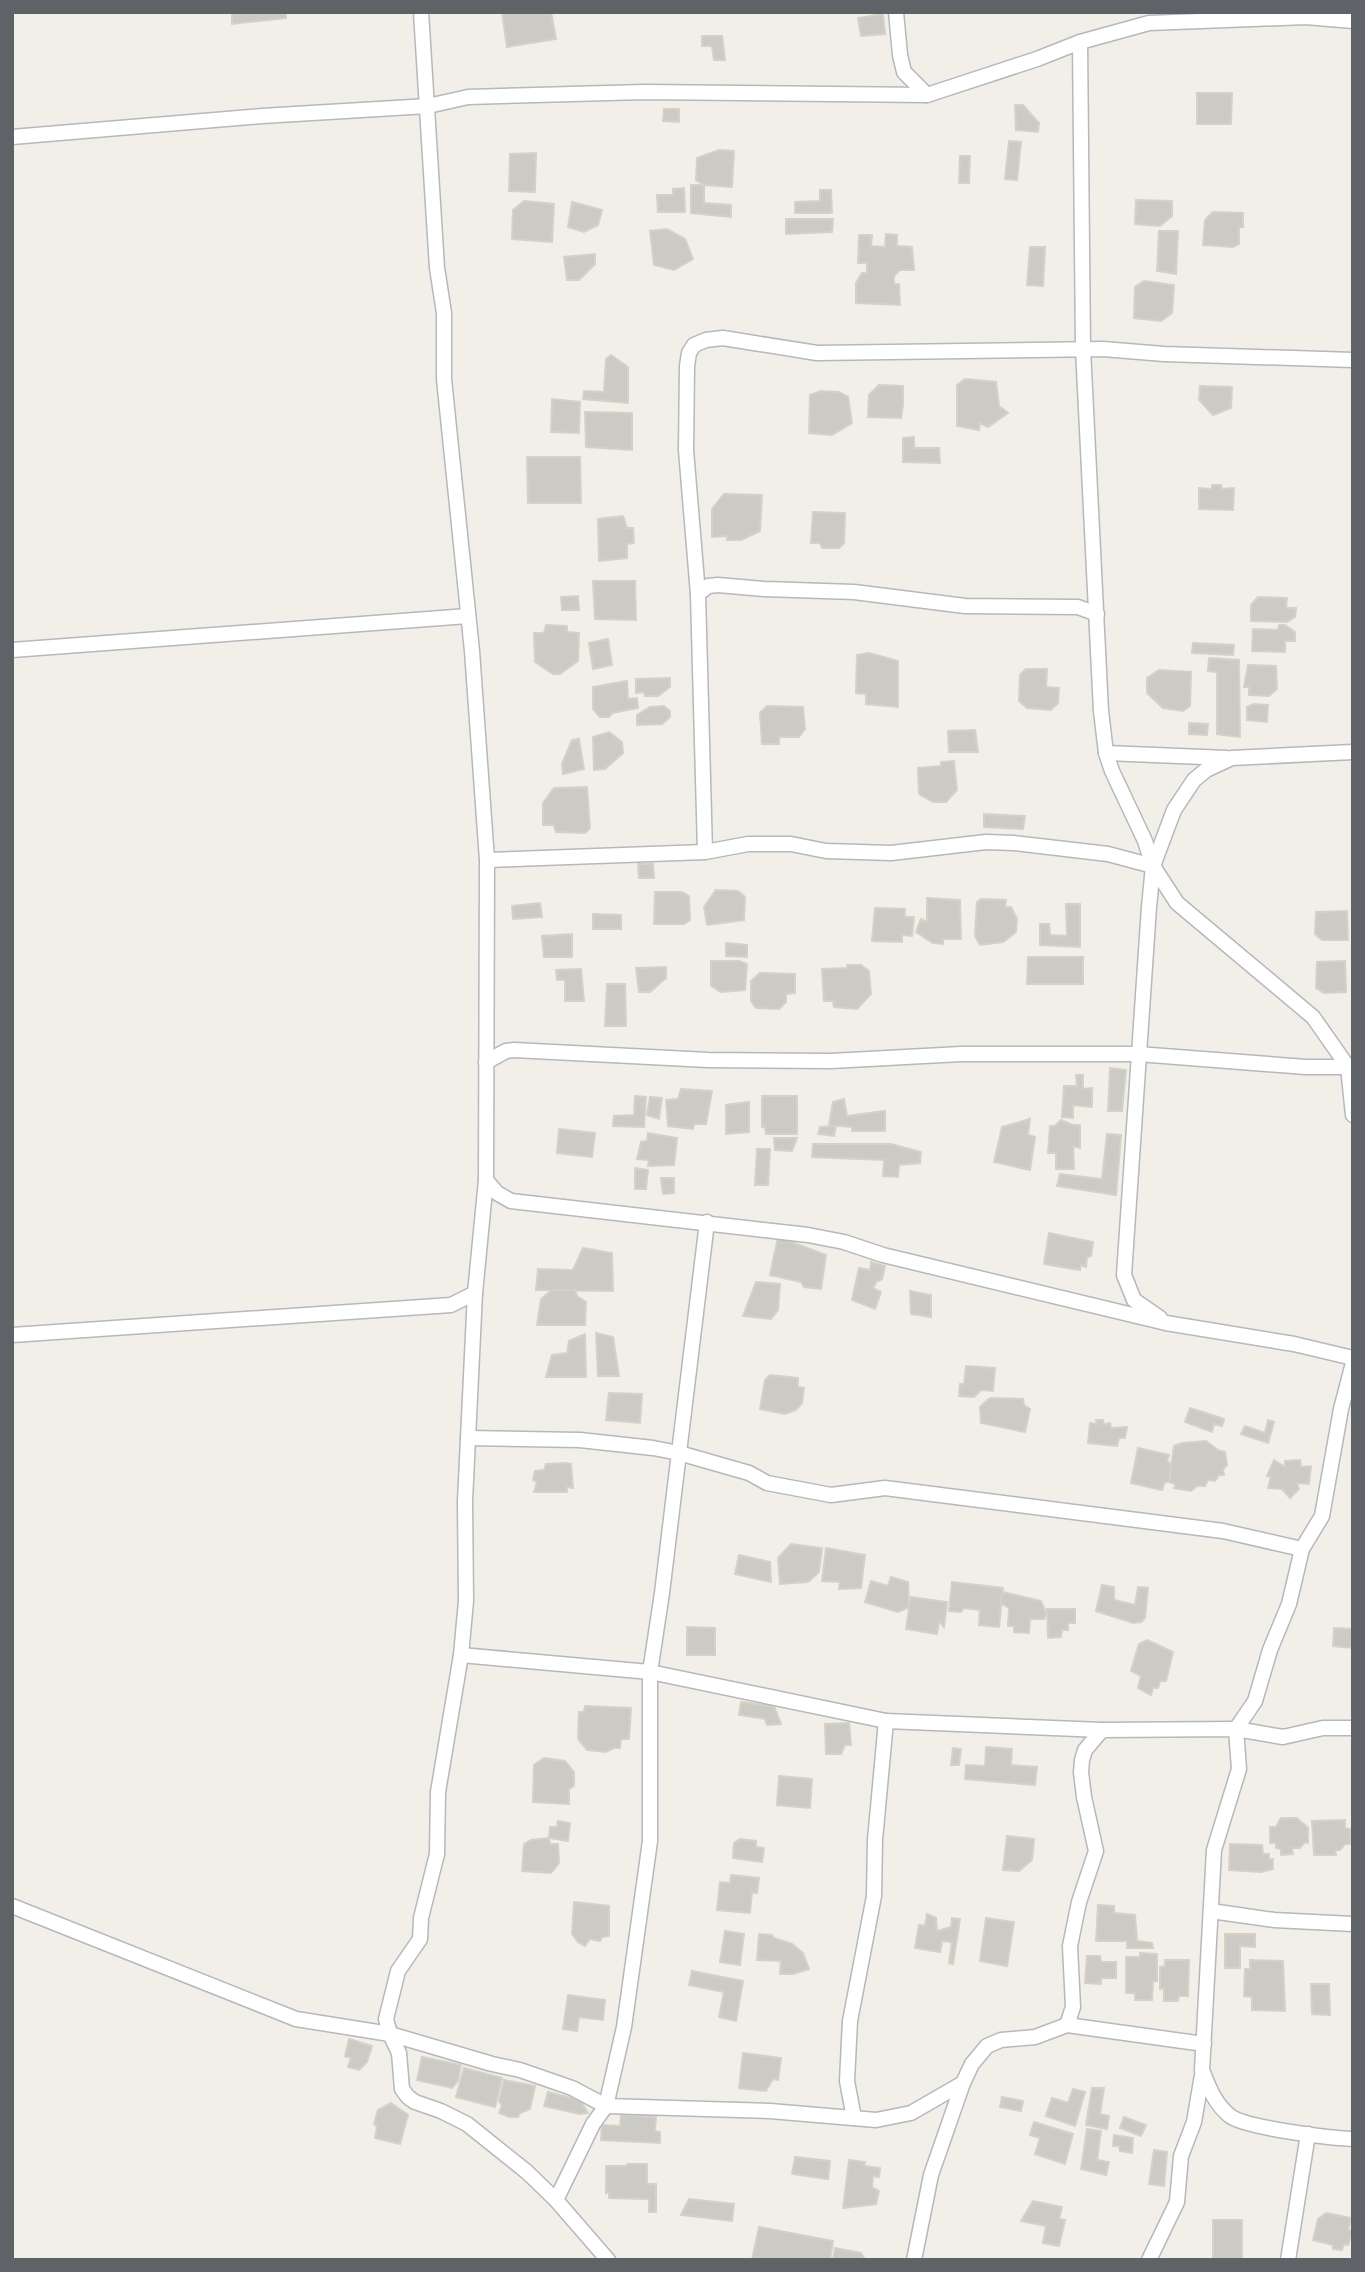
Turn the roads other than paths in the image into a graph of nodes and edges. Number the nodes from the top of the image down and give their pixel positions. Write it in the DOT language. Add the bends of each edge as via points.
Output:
graph roads {
  1 [pos="421,12"];
  2 [pos="896,12"];
  3 [pos="1262,16"];
  4 [pos="1353,22"];
  5 [pos="1080,42"];
  6 [pos="927,95"];
  7 [pos="428,106"];
  8 [pos="12,137"];
  9 [pos="1083,349"];
  10 [pos="1353,360"];
  11 [pos="698,594"];
  12 [pos="1097,614"];
  13 [pos="468,616"];
  14 [pos="12,650"];
  15 [pos="1353,752"];
  16 [pos="1106,753"];
  17 [pos="1233,758"];
  18 [pos="705,852"];
  19 [pos="486,860"];
  20 [pos="1153,866"];
  21 [pos="1138,1054"];
  22 [pos="486,1062"];
  23 [pos="1350,1067"];
  24 [pos="1353,1115"];
  25 [pos="486,1180"];
  26 [pos="707,1222"];
  27 [pos="475,1293"];
  28 [pos="1166,1323"];
  29 [pos="12,1335"];
  30 [pos="1353,1360"];
  31 [pos="468,1438"];
  32 [pos="679,1452"];
  33 [pos="1301,1549"];
  34 [pos="461,1655"];
  35 [pos="650,1672"];
  36 [pos="886,1721"];
  37 [pos="1353,1728"];
  38 [pos="1236,1729"];
  39 [pos="1102,1730"];
  40 [pos="12,1906"];
  41 [pos="1211,1911"];
  42 [pos="1353,1924"];
  43 [pos="1067,2025"];
  44 [pos="390,2034"];
  45 [pos="1204,2044"];
  46 [pos="1202,2070"];
  47 [pos="963,2083"];
  48 [pos="606,2106"];
  49 [pos="854,2118"];
  50 [pos="1308,2134"];
  51 [pos="1353,2139"];
  52 [pos="556,2200"];
  53 [pos="608,2260"];
  54 [pos="914,2260"];
  55 [pos="1149,2260"];
  56 [pos="1288,2260"];
  1 -- 7 [label="street"];
  2 -- 6 [label="street" via="904,72"];
  3 -- 4 [label="street"];
  3 -- 5 [label="street" via="1149,23"];
  5 -- 6 [label="street"];
  5 -- 9 [label="street"];
  6 -- 7 [label="street" via="502,95"];
  7 -- 8 [label="street"];
  7 -- 13 [label="street" via="437,268 444,313 444,379"];
  9 -- 10 [label="street"];
  9 -- 11 [label="street" via="817,353 723,338 694,345 687,366 686,450"];
  9 -- 12 [label="street"];
  11 -- 12 [label="street" via="718,585 854,592 965,606 1078,607"];
  11 -- 18 [label="street"];
  12 -- 16 [label="street"];
  13 -- 14 [label="street"];
  13 -- 19 [label="street"];
  15 -- 17 [label="street"];
  16 -- 17 [label="street"];
  16 -- 20 [label="street"];
  17 -- 20 [label="street" via="1206,769 1194,780 1174,810"];
  18 -- 19 [label="street"];
  18 -- 20 [label="street" via="748,844 791,844 826,851 891,853 986,842 1108,854"];
  19 -- 22 [label="street"];
  20 -- 21 [label="street"];
  20 -- 23 [label="street" via="1177,903 1313,1017"];
  21 -- 22 [label="street" via="961,1054 831,1061 514,1050"];
  21 -- 23 [label="street"];
  21 -- 28 [label="street" via="1124,1275 1134,1300"];
  22 -- 25 [label="street"];
  23 -- 24 [label="street"];
  25 -- 26 [label="street" via="511,1201"];
  25 -- 27 [label="street"];
  26 -- 28 [label="street" via="844,1242"];
  26 -- 32 [label="street"];
  27 -- 29 [label="street" via="451,1305"];
  27 -- 31 [label="street"];
  28 -- 30 [label="street" via="1294,1344"];
  30 -- 33 [label="street" via="1322,1516"];
  31 -- 32 [label="street" via="580,1440"];
  31 -- 34 [label="street"];
  32 -- 33 [label="street" via="767,1483 831,1495 885,1488 1223,1531"];
  32 -- 35 [label="street"];
  33 -- 38 [label="street" via="1289,1604 1255,1701"];
  34 -- 35 [label="street"];
  34 -- 44 [label="street" via="438,1792 436,1854 420,1939 398,1971 388,2007"];
  35 -- 36 [label="street"];
  35 -- 48 [label="street" via="650,1841 624,2027"];
  36 -- 39 [label="street"];
  36 -- 49 [label="street" via="874,1840 874,1896 850,2021 847,2081"];
  37 -- 38 [label="street" via="1323,1728 1283,1737"];
  38 -- 39 [label="street"];
  38 -- 41 [label="street" via="1239,1769 1214,1850"];
  39 -- 43 [label="street" via="1085,1749 1080,1772 1097,1851 1070,1946 1073,2007"];
  40 -- 44 [label="street" via="296,2019"];
  41 -- 42 [label="street"];
  41 -- 45 [label="street"];
  43 -- 45 [label="street"];
  43 -- 47 [label="street" via="987,2046"];
  44 -- 48 [label="street" via="553,2080"];
  44 -- 52 [label="street" via="399,2053 402,2089 408,2097 467,2124"];
  45 -- 46 [label="street"];
  46 -- 50 [label="street" via="1213,2097 1232,2118"];
  46 -- 55 [label="street" via="1194,2122 1181,2156 1177,2202"];
  47 -- 49 [label="street" via="911,2113 876,2120"];
  47 -- 54 [label="street" via="931,2175"];
  48 -- 49 [label="street"];
  48 -- 52 [label="street"];
  50 -- 51 [label="street"];
  50 -- 56 [label="street"];
  52 -- 53 [label="street"];
}
